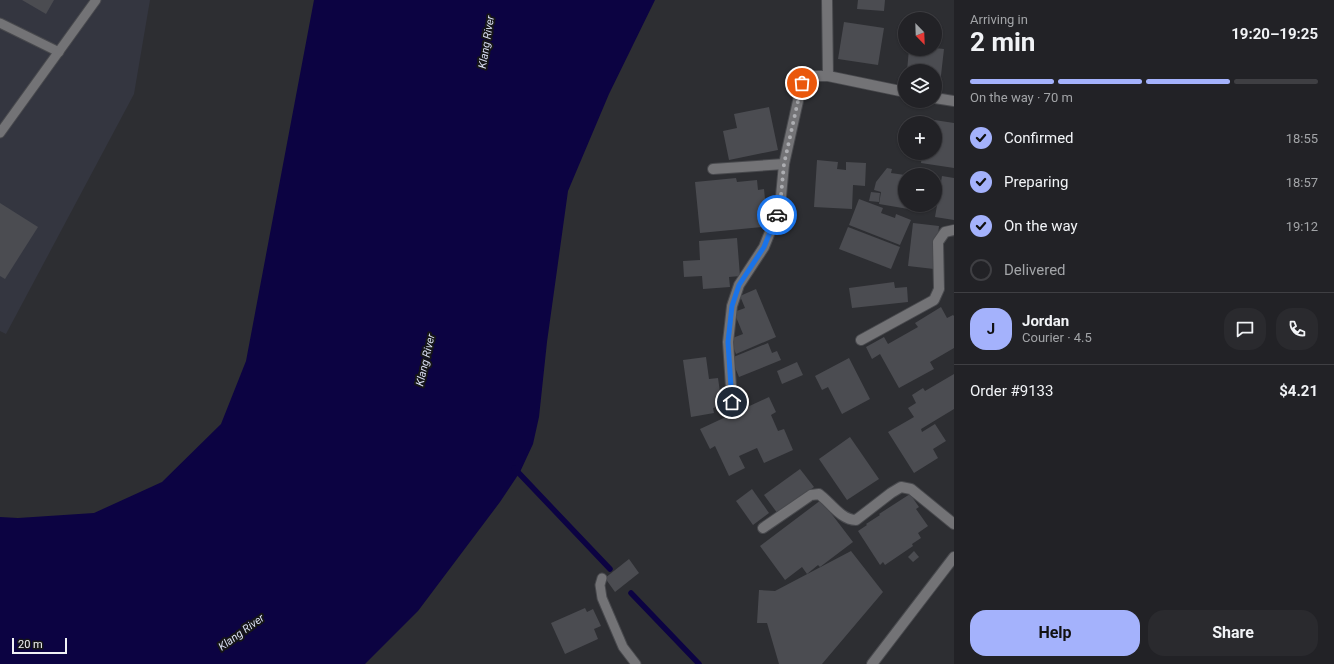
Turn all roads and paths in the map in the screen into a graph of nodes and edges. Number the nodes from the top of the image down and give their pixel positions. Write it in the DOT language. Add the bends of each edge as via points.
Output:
graph roads {
  1 [pos="96,0"];
  2 [pos="827,0"];
  3 [pos="0,23"];
  4 [pos="59,52"];
  5 [pos="828,76"];
  6 [pos="898,91"];
  7 [pos="942,99"];
  8 [pos="954,101"];
  9 [pos="0,133"];
  10 [pos="784,164"];
  11 [pos="713,169"];
  12 [pos="954,230"];
  13 [pos="861,340"];
  14 [pos="732,402"];
  15 [pos="954,524"];
  16 [pos="763,528"];
  17 [pos="954,557"];
  18 [pos="602,578"];
  19 [pos="636,664"];
  20 [pos="872,664"];
  1 -- 4 [label="lane"];
  2 -- 5 [label="street"];
  3 -- 4 [label="lane"];
  4 -- 9 [label="lane"];
  5 -- 6 [label="street"];
  5 -- 10 [label="street" via="810,76 802,83"];
  7 -- 8 [label="street"];
  10 -- 11 [label="street"];
  10 -- 14 [label="street" via="780,206 764,247 739,285 732,306 728,342"];
  12 -- 13 [label="street" via="945,232 938,242 939,289 934,300"];
  15 -- 16 [label="street" via="911,489 901,487 856,520 843,516 819,494 811,495"];
  17 -- 20 [label="street"];
  18 -- 19 [label="lane" via="602,598 623,647"];
}
